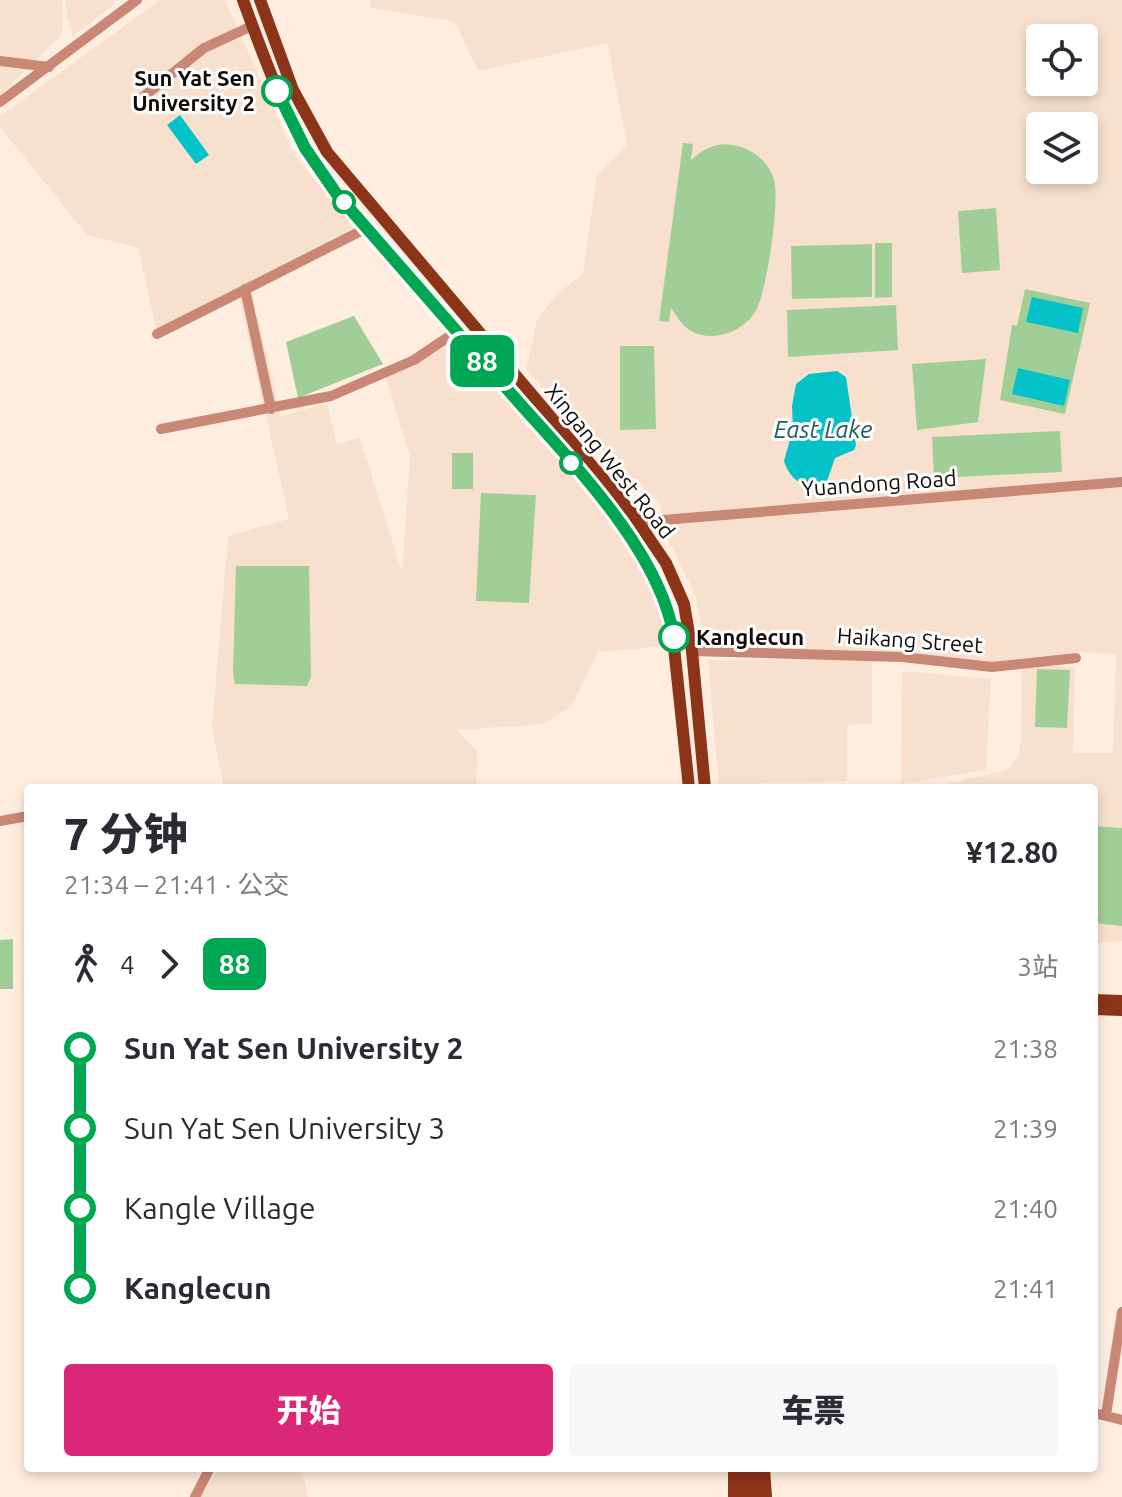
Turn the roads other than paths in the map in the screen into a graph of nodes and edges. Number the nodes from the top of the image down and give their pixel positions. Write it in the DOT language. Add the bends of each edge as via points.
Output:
graph roads {
  1 [pos="137,0"];
  2 [pos="243,0"];
  3 [pos="260,0"];
  4 [pos="252,26"];
  5 [pos="0,61"];
  6 [pos="49,67"];
  7 [pos="138,101"];
  8 [pos="0,102"];
  9 [pos="367,228"];
  10 [pos="245,289"];
  11 [pos="457,331"];
  12 [pos="157,334"];
  13 [pos="271,409"];
  14 [pos="161,429"];
  15 [pos="578,448"];
  16 [pos="567,458"];
  17 [pos="1122,482"];
  18 [pos="639,522"];
  19 [pos="684,604"];
  20 [pos="668,609"];
  21 [pos="692,651"];
  22 [pos="1076,658"];
  23 [pos="689,784"];
  24 [pos="705,784"];
  25 [pos="24,817"];
  26 [pos="0,821"];
  27 [pos="1098,1000"];
  28 [pos="1122,1001"];
  29 [pos="1098,1009"];
  30 [pos="1122,1010"];
  31 [pos="1122,1312"];
  32 [pos="1100,1414"];
  33 [pos="1122,1420"];
  34 [pos="208,1472"];
  35 [pos="734,1472"];
  36 [pos="744,1472"];
  37 [pos="753,1472"];
  38 [pos="764,1472"];
  39 [pos="195,1497"];
  40 [pos="734,1497"];
  41 [pos="745,1497"];
  42 [pos="754,1497"];
  43 [pos="766,1497"];
  1 -- 6 [label="street"];
  2 -- 4 [label="main road, Xingang West Road"];
  3 -- 15 [label="main road, Xingang West Road" via="293,90 327,152"];
  4 -- 7 [label="street" via="204,48"];
  4 -- 9 [label="main road, Xingang West Road" via="300,139"];
  5 -- 6 [label="street"];
  6 -- 8 [label="street"];
  9 -- 10 [label="street"];
  9 -- 11 [label="main road, Xingang West Road"];
  10 -- 12 [label="street"];
  10 -- 13 [label="street"];
  11 -- 13 [label="street" via="414,360 331,396"];
  11 -- 16 [label="main road, Xingang West Road"];
  13 -- 14 [label="street"];
  15 -- 16 [label="street"];
  15 -- 18 [label="main road, Xingang West Road"];
  16 -- 20 [label="main road, Xingang West Road" via="630,535"];
  17 -- 18 [label="street, Yuandong Road"];
  18 -- 19 [label="main road, Xingang West Road"];
  19 -- 20 [label="street"];
  19 -- 21 [label="main road, Xingang West Road"];
  20 -- 23 [label="main road, Xingang West Road"];
  21 -- 22 [label="street, Haikang Street" via="902,657 992,667"];
  21 -- 24 [label="main road, Xingang West Road"];
  25 -- 26 [label="street"];
  27 -- 28 [label="main road"];
  29 -- 30 [label="main road"];
  31 -- 32 [label="street"];
  32 -- 33 [label="street"];
  34 -- 39 [label="street"];
  35 -- 40 [label="main road"];
  36 -- 41 [label="main road"];
  37 -- 42 [label="main road"];
  38 -- 43 [label="main road"];
}
